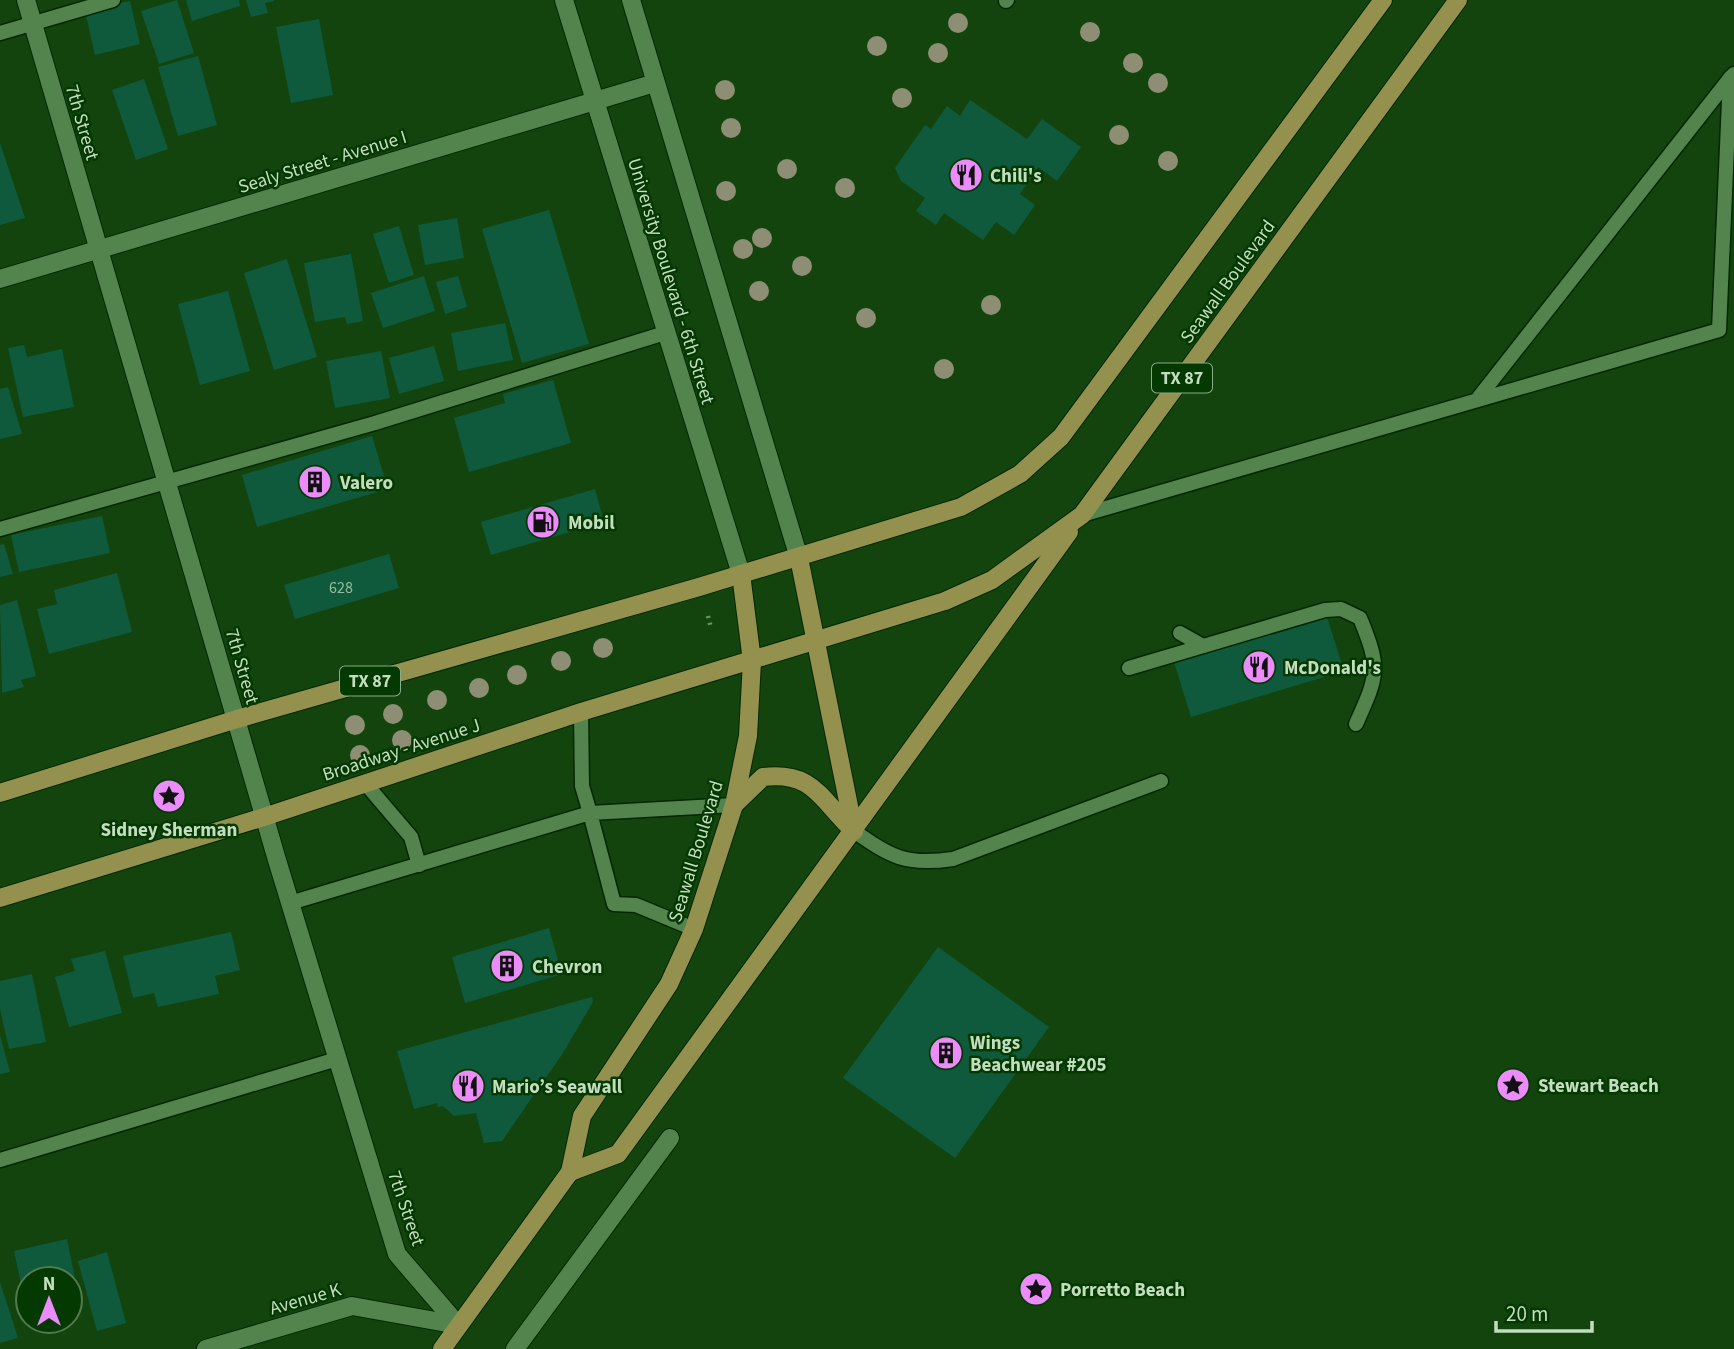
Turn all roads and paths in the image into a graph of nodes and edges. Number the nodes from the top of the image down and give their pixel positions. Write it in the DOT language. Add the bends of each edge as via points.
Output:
graph roads {
  1 [pos="26,0"];
  2 [pos="113,0"];
  3 [pos="564,0"];
  4 [pos="631,0"];
  5 [pos="1383,0"];
  6 [pos="1458,0"];
  7 [pos="33,24"];
  8 [pos="0,33"];
  9 [pos="1732,76"];
  10 [pos="655,83"];
  11 [pos="595,101"];
  12 [pos="99,250"];
  13 [pos="0,279"];
  14 [pos="665,333"];
  15 [pos="1479,397"];
  16 [pos="166,480"];
  17 [pos="1082,515"];
  18 [pos="0,530"];
  19 [pos="799,558"];
  20 [pos="741,574"];
  21 [pos="708,616"];
  22 [pos="711,628"];
  23 [pos="1180,634"];
  24 [pos="815,641"];
  25 [pos="1203,646"];
  26 [pos="752,661"];
  27 [pos="1129,668"];
  28 [pos="581,712"];
  29 [pos="237,719"];
  30 [pos="1356,724"];
  31 [pos="1161,781"];
  32 [pos="365,783"];
  33 [pos="0,793"];
  34 [pos="734,805"];
  35 [pos="590,813"];
  36 [pos="264,817"];
  37 [pos="854,831"];
  38 [pos="419,865"];
  39 [pos="0,898"];
  40 [pos="290,902"];
  41 [pos="694,929"];
  42 [pos="337,1059"];
  43 [pos="670,1139"];
  44 [pos="0,1160"];
  45 [pos="570,1172"];
  46 [pos="458,1325"];
  47 [pos="206,1349"];
  48 [pos="442,1349"];
  49 [pos="516,1349"];
  1 -- 7 [label="street, 7th Street"];
  2 -- 7 [label="lane"];
  3 -- 11 [label="street, University Boulevard - 6th Street"];
  4 -- 10 [label="street"];
  5 -- 19 [label="main road, TX 87" via="1061,438 1020,474 961,508"];
  6 -- 17 [label="main road, Seawall Boulevard / TX 87"];
  7 -- 8 [label="lane"];
  7 -- 12 [label="street, 7th Street"];
  9 -- 15 [label="lane"];
  9 -- 15 [label="lane" via="1719,330"];
  10 -- 11 [label="street, Sealy Street - Avenue I"];
  10 -- 19 [label="street"];
  11 -- 12 [label="street, Sealy Street - Avenue I"];
  11 -- 14 [label="street, University Boulevard - 6th Street"];
  12 -- 13 [label="street, Sealy Street - Avenue I"];
  12 -- 16 [label="street, 7th Street"];
  14 -- 16 [label="lane" via="375,423"];
  14 -- 20 [label="street, University Boulevard - 6th Street"];
  15 -- 17 [label="lane"];
  16 -- 18 [label="lane"];
  16 -- 29 [label="street, 7th Street"];
  17 -- 24 [label="main road, Seawall Boulevard / TX 87" via="981,585 945,601"];
  17 -- 37 [label="main road"];
  19 -- 20 [label="main road, TX 87"];
  19 -- 24 [label="main road"];
  20 -- 26 [label="main road, Seawall Boulevard"];
  20 -- 29 [label="main road, TX 87"];
  21 -- 22 [label="path"];
  23 -- 25 [label="lane"];
  24 -- 26 [label="main road, Broadway - Avenue J / TX 87"];
  24 -- 37 [label="main road"];
  25 -- 27 [label="lane"];
  25 -- 30 [label="lane" via="1325,610 1353,614 1360,618 1373,653 1375,681"];
  26 -- 28 [label="main road, Broadway - Avenue J / TX 87"];
  26 -- 34 [label="main road, Seawall Boulevard" via="748,736"];
  28 -- 32 [label="main road, Broadway - Avenue J / TX 87"];
  28 -- 35 [label="lane" via="582,786"];
  29 -- 33 [label="main road, TX 87"];
  29 -- 36 [label="street, 7th Street"];
  31 -- 37 [label="lane" via="953,859 905,861"];
  32 -- 36 [label="main road, Broadway - Avenue J / TX 87"];
  32 -- 38 [label="lane" via="411,837"];
  34 -- 35 [label="lane"];
  34 -- 37 [label="main road" via="763,776 799,777 811,783"];
  34 -- 41 [label="main road, Seawall Boulevard"];
  35 -- 38 [label="lane"];
  35 -- 41 [label="lane" via="614,904 636,905"];
  36 -- 39 [label="main road, Broadway - Avenue J / TX 87"];
  36 -- 40 [label="street, 7th Street"];
  37 -- 45 [label="main road" via="618,1154"];
  38 -- 40 [label="lane"];
  40 -- 42 [label="street, 7th Street"];
  41 -- 45 [label="main road, Seawall Boulevard" via="670,984 582,1115"];
  42 -- 44 [label="lane"];
  42 -- 46 [label="street, 7th Street" via="397,1254"];
  43 -- 49 [label="street"];
  45 -- 46 [label="main road, Seawall Boulevard"];
  46 -- 47 [label="street, Avenue K" via="352,1306"];
  46 -- 48 [label="main road, Seawall Boulevard"];
}
